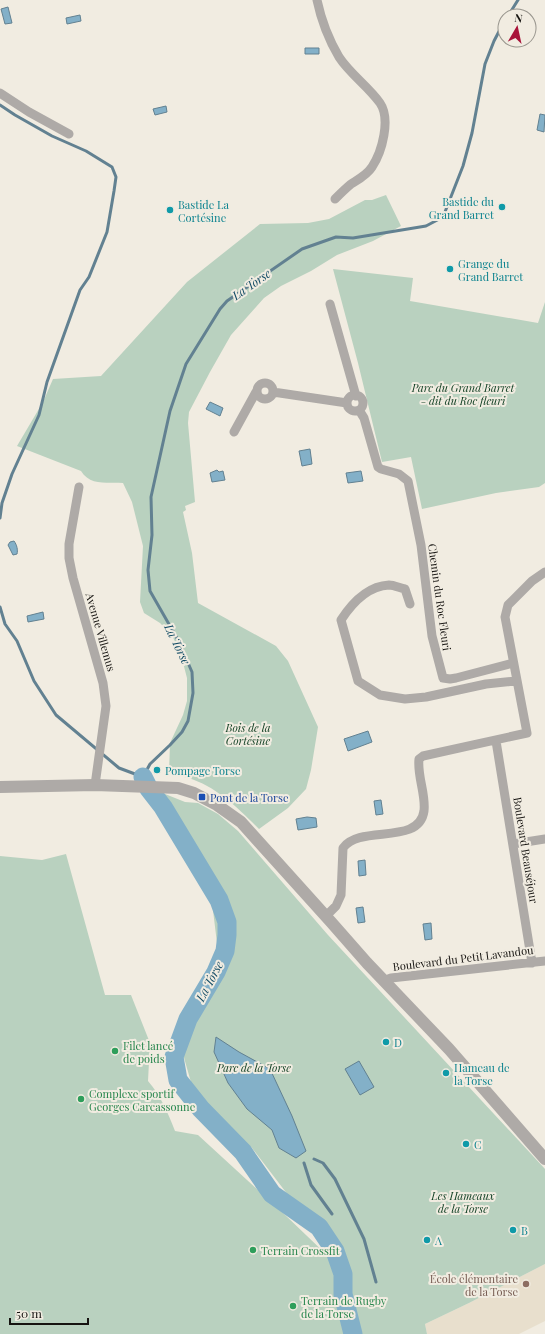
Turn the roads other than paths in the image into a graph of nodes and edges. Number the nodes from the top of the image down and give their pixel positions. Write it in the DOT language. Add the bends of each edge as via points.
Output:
graph roads {
  1 [pos="317,0"];
  2 [pos="0,93"];
  3 [pos="69,134"];
  4 [pos="335,199"];
  5 [pos="330,304"];
  6 [pos="356,396"];
  7 [pos="347,403"];
  8 [pos="359,410"];
  9 [pos="234,432"];
  10 [pos="79,487"];
  11 [pos="545,572"];
  12 [pos="410,604"];
  13 [pos="513,663"];
  14 [pos="516,681"];
  15 [pos="496,741"];
  16 [pos="95,785"];
  17 [pos="0,787"];
  18 [pos="545,839"];
  19 [pos="513,844"];
  20 [pos="326,916"];
  21 [pos="545,961"];
  22 [pos="532,963"];
  23 [pos="383,981"];
  24 [pos="545,1158"];
  1 -- 4 [label="street" via="329,38 340,57 381,104 384,115 384,138 372,167 366,175"];
  2 -- 3 [label="street"];
  5 -- 6 [label="street"];
  6 -- 7 [label="street" via="351,396"];
  6 -- 8 [label="street" via="362,402"];
  7 -- 8 [label="street" via="349,410"];
  7 -- 9 [label="street" via="273,392 266,400 258,397 256,392"];
  8 -- 13 [label="street, Chemin du Roc Fleuri" via="364,418 378,467 402,475 408,481 421,545 432,636 443,678 456,678"];
  10 -- 16 [label="street, Avenue Villemus" via="69,558 104,683 106,706"];
  11 -- 13 [label="street" via="508,605 504,617"];
  12 -- 14 [label="street" via="405,589 390,585 361,596 349,608 341,620 358,681 380,695 405,699"];
  13 -- 14 [label="street"];
  14 -- 15 [label="street" via="527,732"];
  15 -- 19 [label="street, Boulevard Beauséjour"];
  15 -- 20 [label="street" via="423,756 419,759 424,804 424,813 420,821 408,830 347,843 343,848 341,895 336,906"];
  16 -- 17 [label="street"];
  16 -- 20 [label="street" via="178,788 217,805 241,822"];
  18 -- 19 [label="street"];
  19 -- 22 [label="street, Boulevard Beauséjour"];
  20 -- 23 [label="street"];
  21 -- 22 [label="street, Boulevard du Petit Lavandou"];
  22 -- 23 [label="street, Boulevard du Petit Lavandou" via="391,978"];
  23 -- 24 [label="street" via="449,1049"];
}
